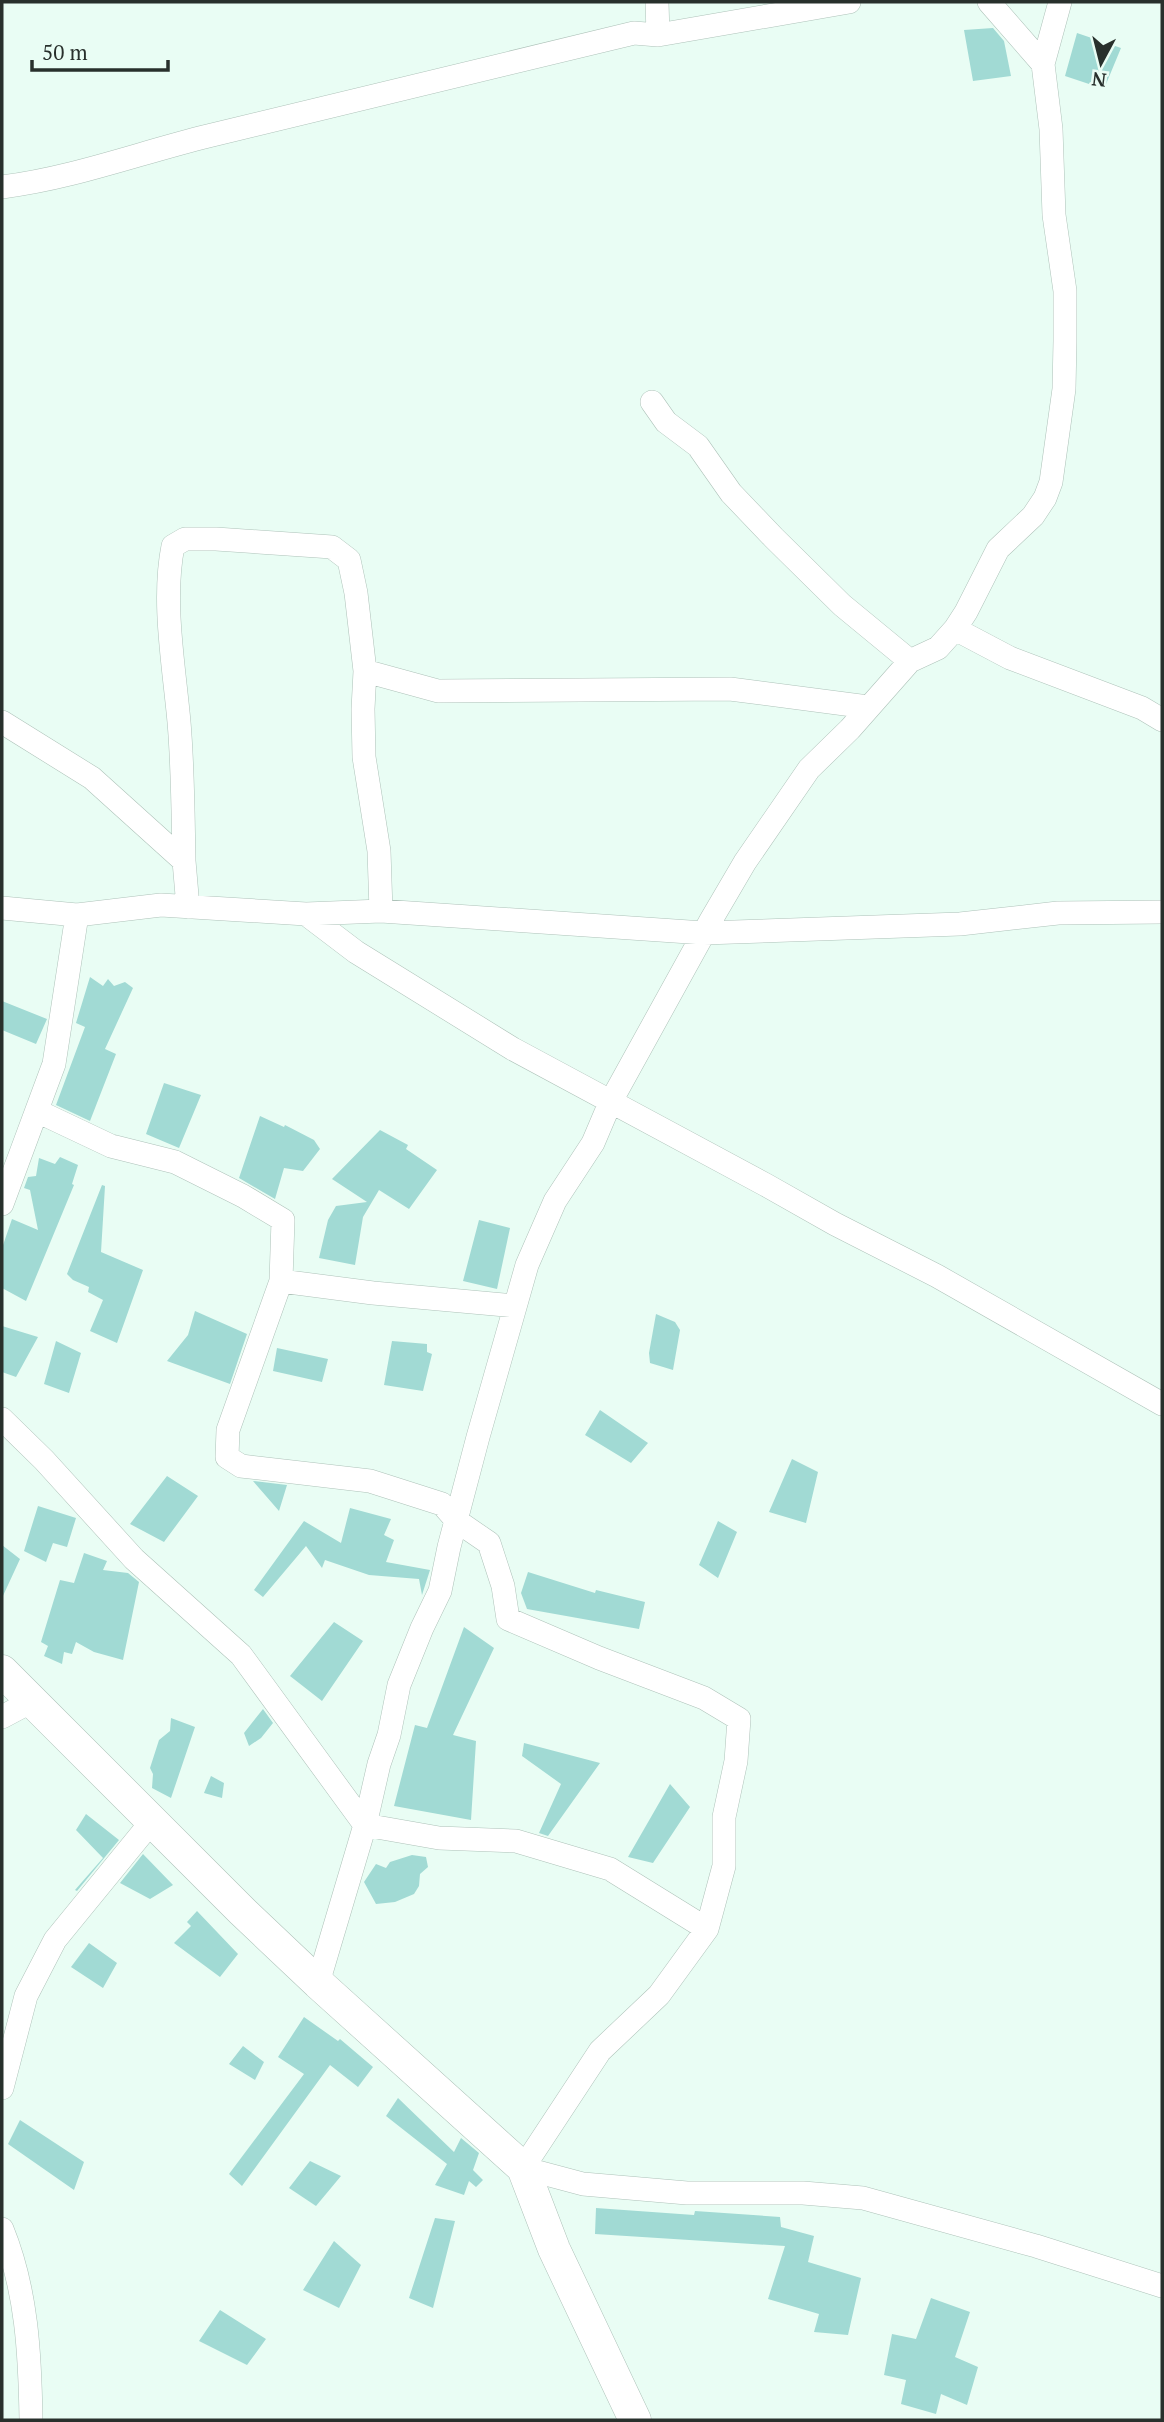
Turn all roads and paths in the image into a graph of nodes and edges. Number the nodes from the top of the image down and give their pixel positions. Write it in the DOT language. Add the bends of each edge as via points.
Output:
graph roads {
  1 [pos="657,2"];
  2 [pos="849,2"];
  3 [pos="989,2"];
  4 [pos="1060,2"];
  5 [pos="658,35"];
  6 [pos="1043,64"];
  7 [pos="2,187"];
  8 [pos="652,402"];
  9 [pos="956,629"];
  10 [pos="910,660"];
  11 [pos="365,671"];
  12 [pos="868,707"];
  13 [pos="1162,720"];
  14 [pos="2,722"];
  15 [pos="184,861"];
  16 [pos="188,907"];
  17 [pos="2,908"];
  18 [pos="381,911"];
  19 [pos="1162,912"];
  20 [pos="306,914"];
  21 [pos="77,915"];
  22 [pos="704,933"];
  23 [pos="610,1103"];
  24 [pos="37,1111"];
  25 [pos="2,1204"];
  26 [pos="281,1281"];
  27 [pos="515,1306"];
  28 [pos="1162,1405"];
  29 [pos="2,1419"];
  30 [pos="457,1521"];
  31 [pos="2,1671"];
  32 [pos="32,1701"];
  33 [pos="2,1717"];
  34 [pos="153,1821"];
  35 [pos="365,1825"];
  36 [pos="707,1929"];
  37 [pos="318,1983"];
  38 [pos="2,2088"];
  39 [pos="523,2168"];
  40 [pos="2,2229"];
  41 [pos="1162,2286"];
  42 [pos="31,2420"];
  43 [pos="635,2420"];
  1 -- 5 [label="street"];
  2 -- 5 [label="street"];
  3 -- 6 [label="street"];
  4 -- 6 [label="street"];
  5 -- 7 [label="street" via="634,33 607,39 177,144 84,172"];
  6 -- 9 [label="street" via="1054,215 1065,291 1064,389 1051,482 1033,516 998,550"];
  8 -- 10 [label="street" via="666,422 698,446 731,493 774,538 842,605"];
  9 -- 10 [label="street" via="938,648"];
  9 -- 13 [label="street" via="1010,659 1142,708"];
  10 -- 12 [label="street"];
  11 -- 12 [label="street" via="438,691 730,689"];
  11 -- 15 [label="street" via="349,560 332,547 216,539 185,539 173,546 169,566 171,630"];
  11 -- 18 [label="street" via="365,757 379,851"];
  12 -- 22 [label="street" via="809,769 745,862"];
  14 -- 15 [label="street" via="92,778"];
  15 -- 16 [label="street"];
  16 -- 20 [label="street"];
  16 -- 21 [label="street" via="161,905"];
  17 -- 21 [label="street"];
  18 -- 20 [label="street"];
  18 -- 22 [label="street"];
  19 -- 22 [label="street" via="1058,913 960,924"];
  20 -- 23 [label="street" via="378,966"];
  21 -- 24 [label="street" via="54,1064"];
  22 -- 23 [label="street"];
  23 -- 27 [label="street" via="593,1143 555,1201"];
  23 -- 28 [label="street" via="937,1276"];
  24 -- 25 [label="street"];
  24 -- 26 [label="street" via="111,1146 175,1162 284,1220"];
  26 -- 27 [label="street"];
  26 -- 30 [label="street" via="228,1430 227,1457 241,1466 370,1481 442,1504"];
  27 -- 30 [label="street"];
  29 -- 35 [label="street" via="134,1559 241,1655"];
  30 -- 35 [label="street" via="440,1591 399,1685"];
  30 -- 36 [label="street" via="489,1542 508,1619 704,1698 739,1718 724,1817 724,1866"];
  31 -- 32 [label="main road"];
  32 -- 33 [label="street"];
  32 -- 34 [label="main road"];
  34 -- 37 [label="main road"];
  34 -- 38 [label="street" via="55,1940 26,1997"];
  35 -- 36 [label="street" via="439,1838 516,1841 610,1869"];
  35 -- 37 [label="street"];
  36 -- 39 [label="street" via="659,1995 600,2051"];
  37 -- 39 [label="main road"];
  39 -- 41 [label="street" via="609,2187 863,2198"];
  39 -- 43 [label="main road" via="554,2249"];
  40 -- 42 [label="street" via="24,2304"];
}
